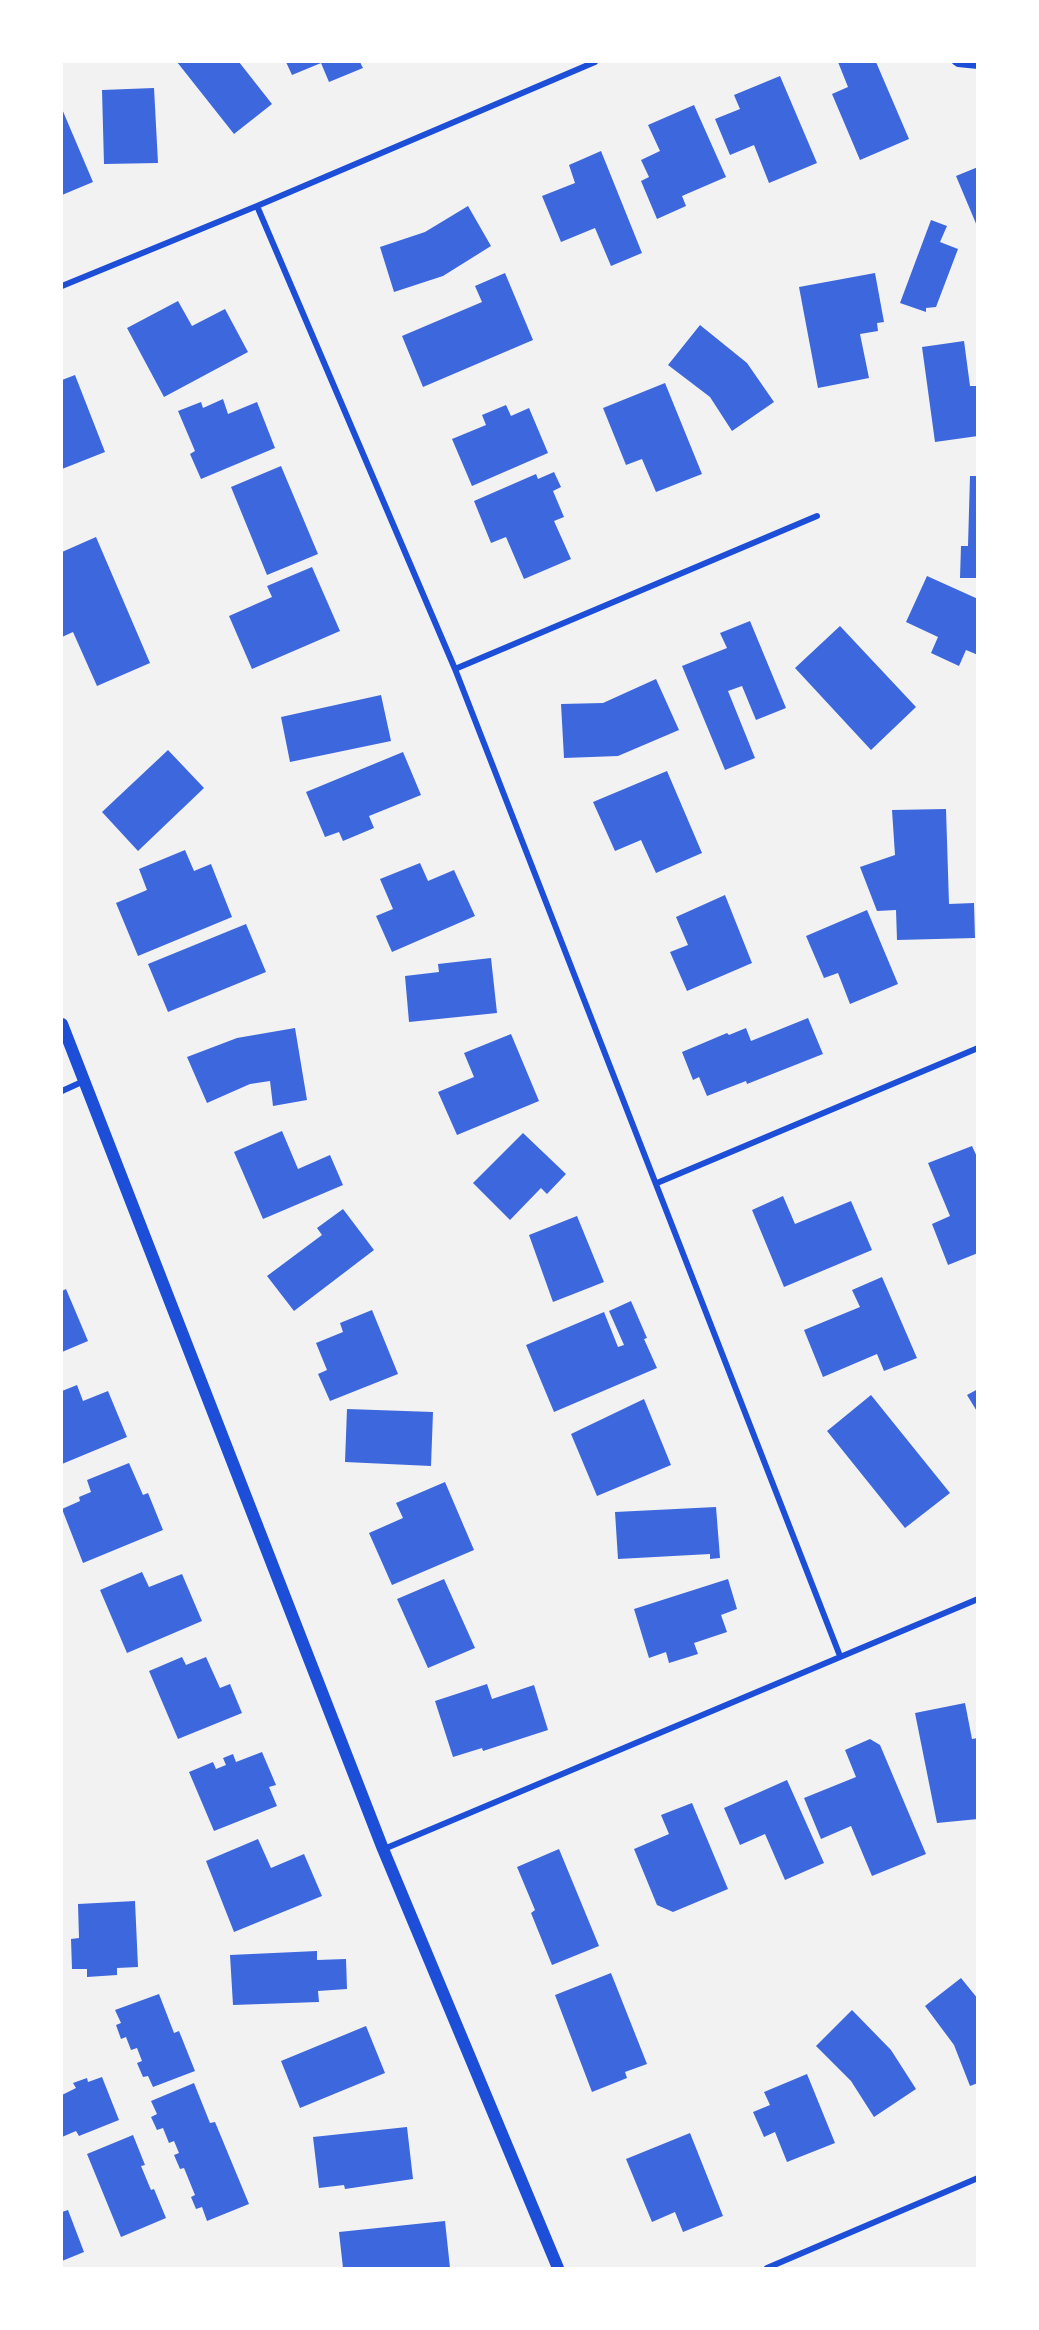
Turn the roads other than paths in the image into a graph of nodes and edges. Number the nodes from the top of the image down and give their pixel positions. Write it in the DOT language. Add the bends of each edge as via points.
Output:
graph roads {
  1 [pos="595,62"];
  2 [pos="957,63"];
  3 [pos="978,66"];
  4 [pos="257,206"];
  5 [pos="62,286"];
  6 [pos="817,516"];
  7 [pos="455,669"];
  8 [pos="62,1024"];
  9 [pos="978,1048"];
  10 [pos="84,1081"];
  11 [pos="62,1091"];
  12 [pos="657,1183"];
  13 [pos="978,1599"];
  14 [pos="840,1656"];
  15 [pos="383,1849"];
  16 [pos="978,2178"];
  17 [pos="558,2268"];
  18 [pos="767,2268"];
  1 -- 4 [label="street"];
  2 -- 3 [label="street"];
  4 -- 5 [label="street"];
  4 -- 7 [label="street"];
  6 -- 7 [label="street"];
  7 -- 12 [label="street"];
  8 -- 10 [label="main road"];
  9 -- 12 [label="street"];
  10 -- 11 [label="street"];
  10 -- 15 [label="main road"];
  12 -- 14 [label="street"];
  13 -- 14 [label="street"];
  14 -- 15 [label="street"];
  15 -- 17 [label="main road"];
  16 -- 18 [label="street"];
}
